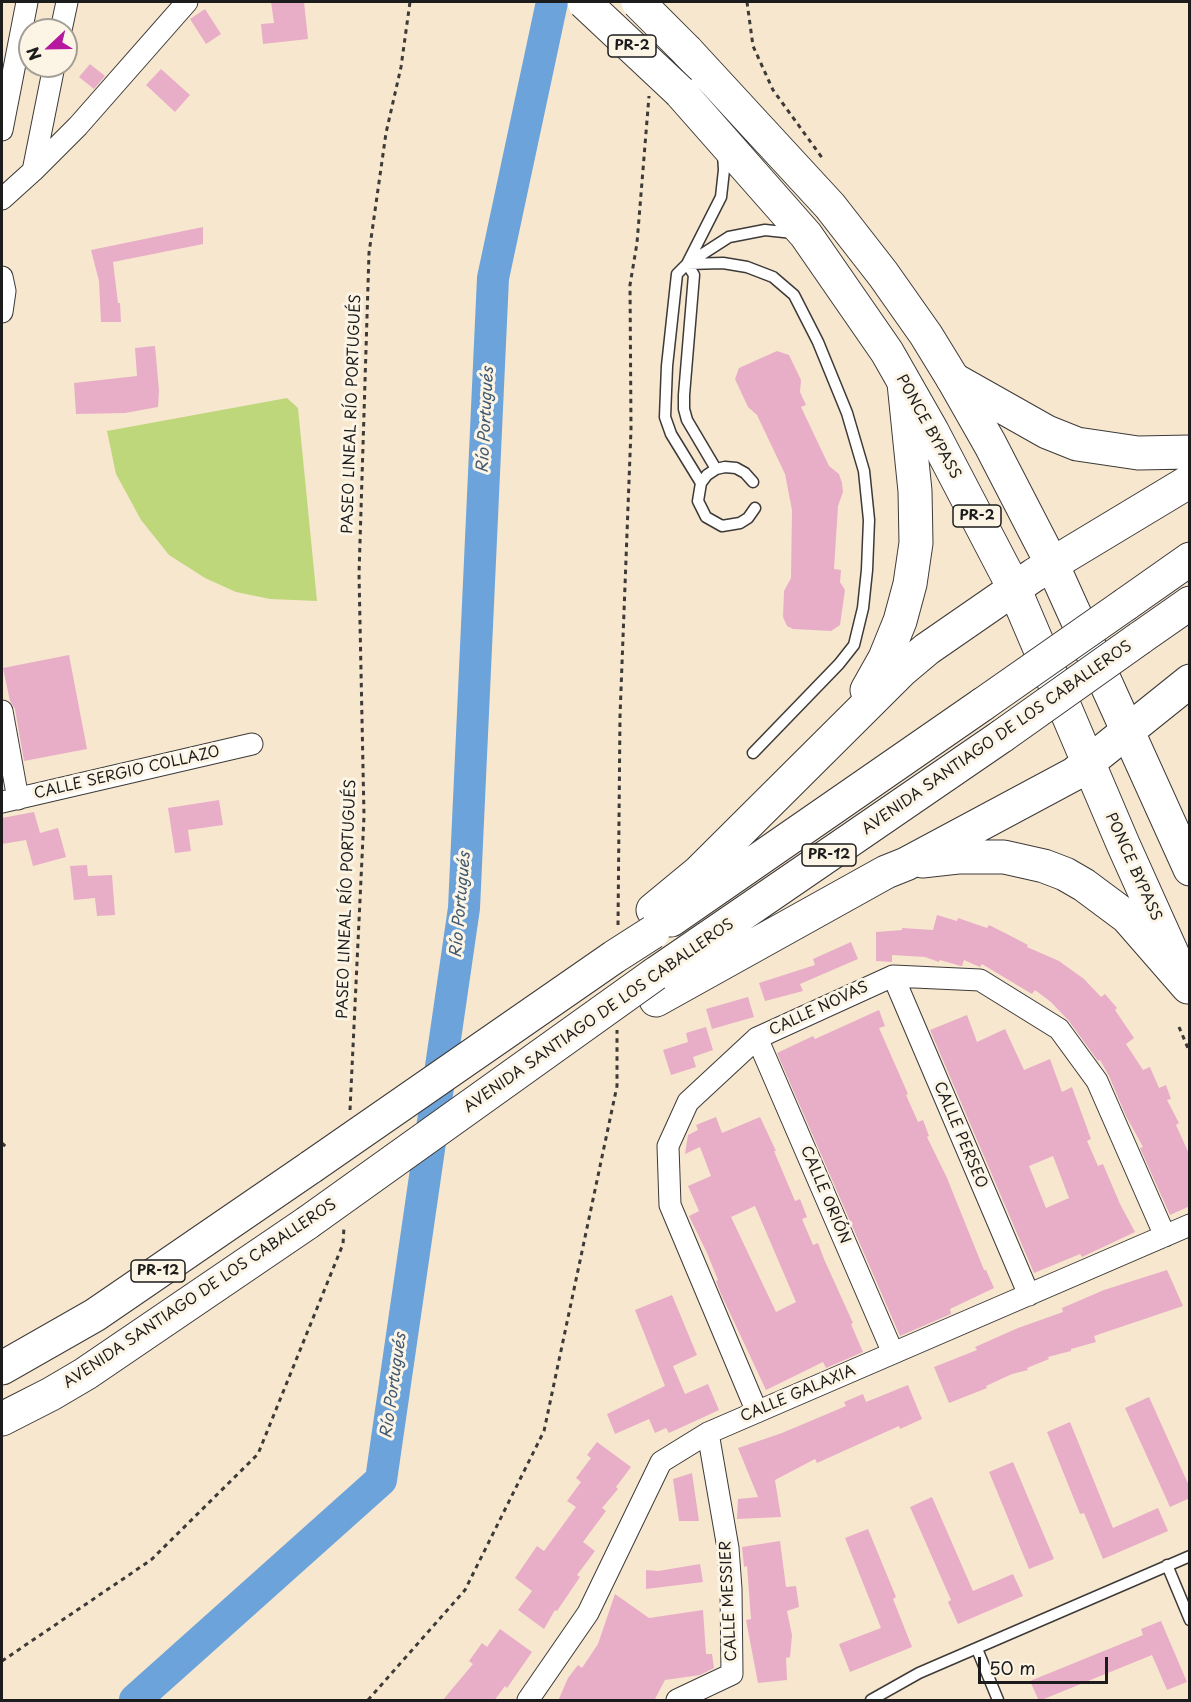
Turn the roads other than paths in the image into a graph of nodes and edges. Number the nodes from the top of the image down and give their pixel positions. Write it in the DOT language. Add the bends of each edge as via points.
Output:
graph roads {
  1 [pos="27,2"];
  2 [pos="67,2"];
  3 [pos="187,2"];
  4 [pos="584,2"];
  5 [pos="638,2"];
  6 [pos="64,18"];
  7 [pos="52,78"];
  8 [pos="2,130"];
  9 [pos="722,139"];
  10 [pos="33,171"];
  11 [pos="2,199"];
  12 [pos="806,235"];
  13 [pos="687,264"];
  14 [pos="2,277"];
  15 [pos="2,312"];
  16 [pos="954,379"];
  17 [pos="904,383"];
  18 [pos="1190,452"];
  19 [pos="716,469"];
  20 [pos="1190,481"];
  21 [pos="753,482"];
  22 [pos="701,483"];
  23 [pos="755,507"];
  24 [pos="1190,559"];
  25 [pos="1052,564"];
  26 [pos="1014,588"];
  27 [pos="1190,603"];
  28 [pos="1190,681"];
  29 [pos="2,711"];
  30 [pos="1128,730"];
  31 [pos="837,734"];
  32 [pos="252,744"];
  33 [pos="753,753"];
  34 [pos="1088,763"];
  35 [pos="10,800"];
  36 [pos="906,864"];
  37 [pos="1190,869"];
  38 [pos="653,921"];
  39 [pos="892,976"];
  40 [pos="656,987"];
  41 [pos="1189,989"];
  42 [pos="757,1038"];
  43 [pos="1190,1225"];
  44 [pos="1165,1236"];
  45 [pos="1029,1295"];
  46 [pos="893,1353"];
  47 [pos="2,1368"];
  48 [pos="757,1412"];
  49 [pos="2,1419"];
  50 [pos="708,1433"];
  51 [pos="1190,1556"];
  52 [pos="1167,1565"];
  53 [pos="1190,1620"];
  54 [pos="977,1649"];
  55 [pos="528,1701"];
  56 [pos="677,1701"];
  57 [pos="871,1701"];
  58 [pos="998,1701"];
  1 -- 8 [label="street"];
  2 -- 6 [label="street"];
  3 -- 10 [label="street"];
  4 -- 9 [label="highway, PONCE BYPASS / PR-2, bridge" via="665,91"];
  5 -- 16 [label="highway, PR-2, bridge" via="830,206 883,274"];
  7 -- 10 [label="street"];
  9 -- 12 [label="highway, PONCE BYPASS / PR-2"];
  9 -- 13 [label="lane" via="721,196"];
  10 -- 11 [label="street"];
  12 -- 13 [label="lane" via="765,231 729,237"];
  12 -- 17 [label="highway, PONCE BYPASS / PR-2"];
  13 -- 19 [label="lane" via="694,275 684,409"];
  13 -- 22 [label="lane" via="677,274 665,417"];
  13 -- 33 [label="lane" via="747,267 773,277 794,296 847,413 864,471 869,520 867,570 854,645"];
  14 -- 15 [label="street"];
  16 -- 18 [label="highway" via="1047,432 1077,444 1138,453"];
  16 -- 25 [label="highway, PR-2"];
  17 -- 26 [label="highway, PONCE BYPASS / PR-2"];
  17 -- 31 [label="highway" via="915,491 916,543 910,584 885,658"];
  19 -- 21 [label="lane" via="736,468"];
  19 -- 22 [label="lane"];
  20 -- 25 [label="highway"];
  22 -- 23 [label="lane" via="698,501 713,523 740,524"];
  24 -- 38 [label="highway, PR-12, bridge" via="983,704"];
  25 -- 26 [label="highway"];
  25 -- 30 [label="highway, PR-2"];
  26 -- 31 [label="highway" via="902,669"];
  26 -- 34 [label="highway, PONCE BYPASS / PR-2"];
  27 -- 40 [label="highway, AVENIDA SANTIAGO DE LOS CABALLEROS / PR-12, bridge"];
  28 -- 30 [label="highway"];
  29 -- 35 [label="street"];
  30 -- 34 [label="highway"];
  30 -- 37 [label="highway, PR-2"];
  31 -- 38 [label="highway"];
  32 -- 35 [label="street, CALLE SERGIO COLLAZO"];
  34 -- 36 [label="highway"];
  34 -- 41 [label="highway, PONCE BYPASS / PR-2"];
  36 -- 40 [label="highway"];
  36 -- 41 [label="highway" via="957,857 1004,857 1065,874 1127,917"];
  38 -- 47 [label="highway, PR-12, bridge" via="311,1167 95,1315"];
  39 -- 42 [label="street, CALLE NOVAS"];
  39 -- 44 [label="street, CALLE NOVAS" via="980,980 1059,1029 1097,1080"];
  39 -- 45 [label="street, CALLE PERSEO"];
  40 -- 49 [label="highway, AVENIDA SANTIAGO DE LOS CABALLEROS / PR-12, bridge" via="584,1024 307,1223 85,1374"];
  42 -- 46 [label="street, CALLE ORIÓN"];
  42 -- 48 [label="street, CALLE NOVAS" via="688,1102 668,1146 670,1205"];
  43 -- 44 [label="street, CALLE GALAXIA"];
  44 -- 45 [label="street, CALLE GALAXIA"];
  45 -- 46 [label="street, CALLE GALAXIA"];
  46 -- 48 [label="street, CALLE GALAXIA"];
  48 -- 50 [label="street, CALLE GALAXIA"];
  50 -- 55 [label="street, CALLE GALAXIA" via="661,1462 588,1613"];
  50 -- 56 [label="street, CALLE MESSIER" via="728,1548 732,1674"];
  51 -- 52 [label="lane"];
  52 -- 53 [label="lane"];
  52 -- 54 [label="lane"];
  54 -- 57 [label="lane" via="919,1672"];
  54 -- 58 [label="lane"];
}
